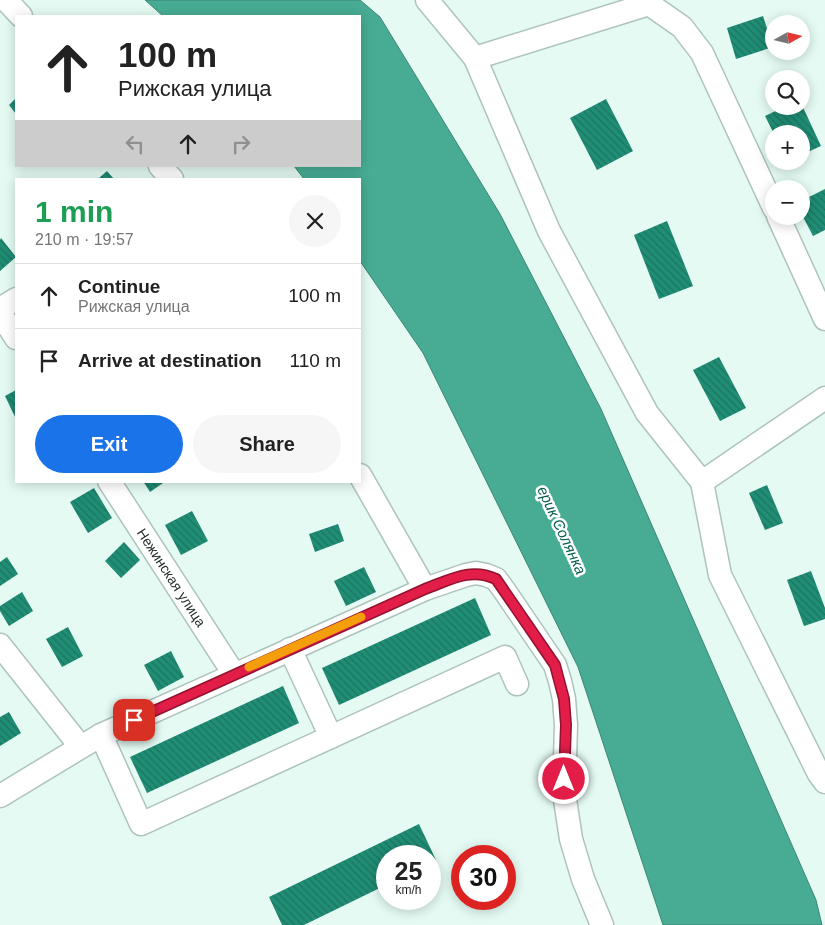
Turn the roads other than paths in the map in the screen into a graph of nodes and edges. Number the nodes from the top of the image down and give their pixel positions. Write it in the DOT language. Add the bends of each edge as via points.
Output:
graph roads {
  1 [pos="6,0"];
  2 [pos="427,0"];
  3 [pos="650,2"];
  4 [pos="21,15"];
  5 [pos="475,58"];
  6 [pos="161,167"];
  7 [pos="171,178"];
  8 [pos="765,189"];
  9 [pos="782,225"];
  10 [pos="15,300"];
  11 [pos="0,309"];
  12 [pos="0,313"];
  13 [pos="825,319"];
  14 [pos="15,336"];
  15 [pos="825,398"];
  16 [pos="361,477"];
  17 [pos="702,482"];
  18 [pos="110,483"];
  19 [pos="425,589"];
  20 [pos="0,645"];
  21 [pos="290,649"];
  22 [pos="234,674"];
  23 [pos="517,684"];
  24 [pos="101,735"];
  25 [pos="331,737"];
  26 [pos="80,746"];
  27 [pos="825,782"];
  28 [pos="0,796"];
  29 [pos="602,925"];
  1 -- 4 [label="street"];
  2 -- 5 [label="street"];
  3 -- 5 [label="street"];
  3 -- 8 [label="street" via="682,27 702,53"];
  5 -- 17 [label="street" via="549,231 648,413"];
  6 -- 7 [label="street"];
  9 -- 13 [label="street"];
  10 -- 11 [label="street"];
  12 -- 14 [label="street"];
  15 -- 17 [label="street"];
  16 -- 19 [label="street"];
  17 -- 27 [label="street" via="720,575 818,774"];
  18 -- 22 [label="street, Нежинская улица"];
  19 -- 21 [label="street"];
  19 -- 29 [label="street" via="476,573 496,579 555,665 564,699 564,793 571,840"];
  20 -- 26 [label="street"];
  21 -- 22 [label="street"];
  21 -- 25 [label="street"];
  22 -- 24 [label="street"];
  23 -- 25 [label="street" via="505,657"];
  24 -- 25 [label="street" via="141,824"];
  24 -- 26 [label="street"];
  26 -- 28 [label="street"];
}
